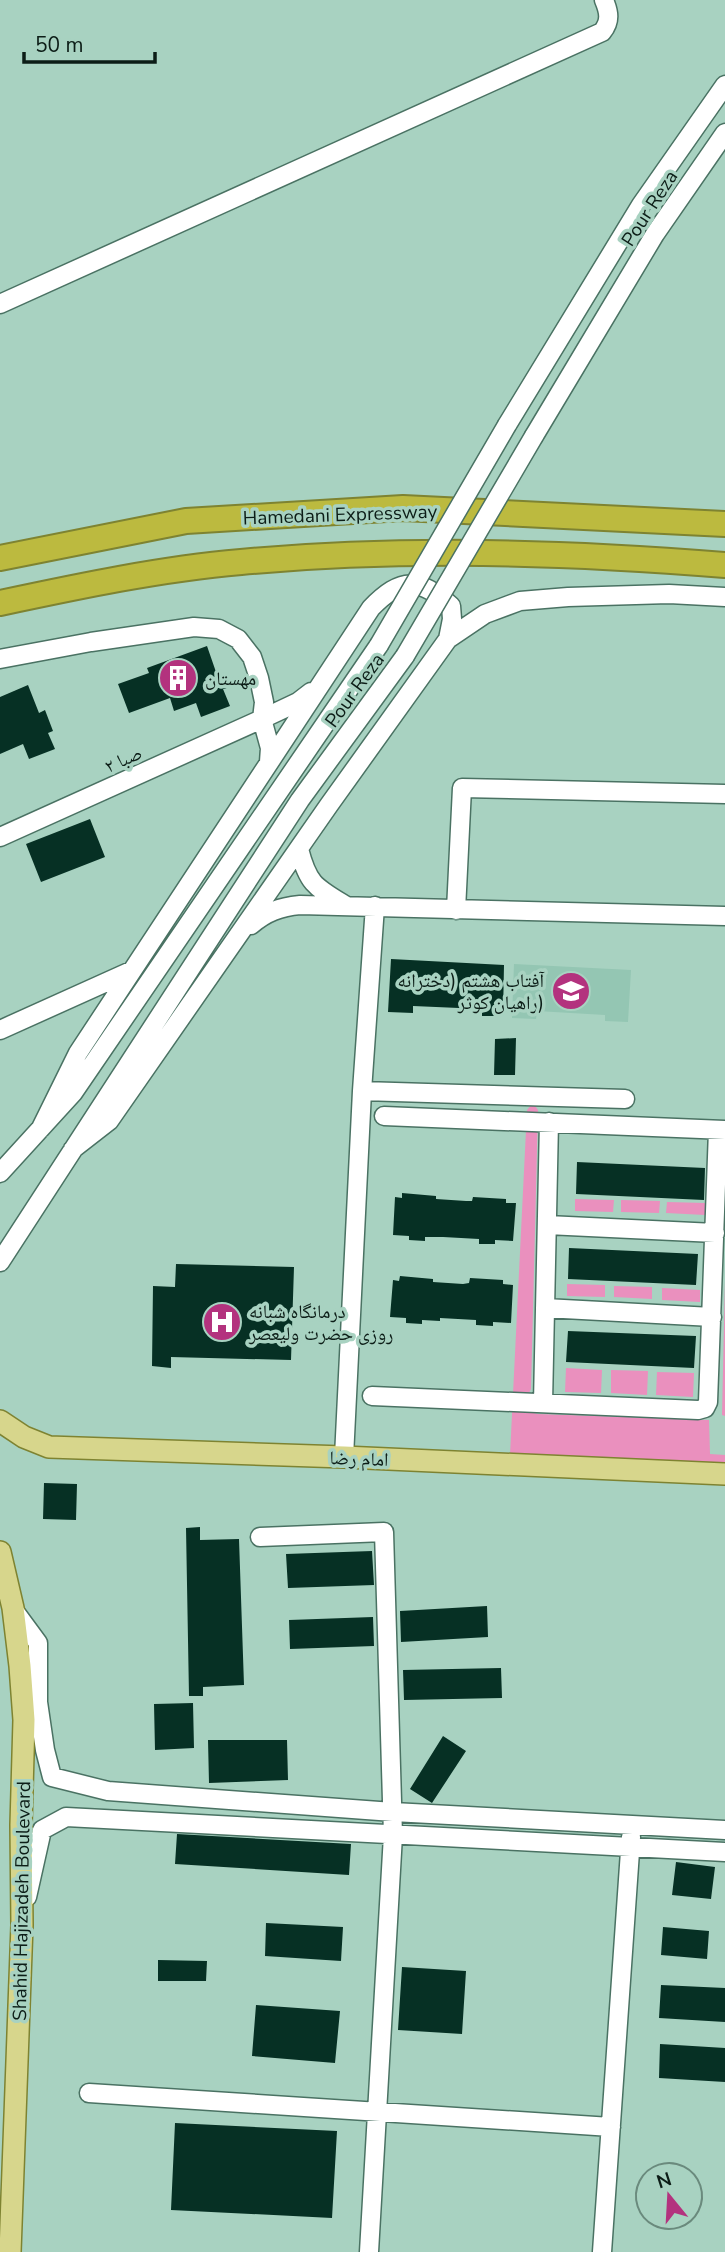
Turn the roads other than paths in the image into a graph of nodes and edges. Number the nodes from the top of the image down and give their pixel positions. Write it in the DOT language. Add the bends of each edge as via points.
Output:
graph roads {
  1 [pos="604,0"];
  2 [pos="725,85"];
  3 [pos="725,133"];
  4 [pos="0,303"];
  5 [pos="725,524"];
  6 [pos="0,558"];
  7 [pos="725,565"];
  8 [pos="725,597"];
  9 [pos="0,603"];
  10 [pos="448,639"];
  11 [pos="0,659"];
  12 [pos="320,685"];
  13 [pos="262,719"];
  14 [pos="269,762"];
  15 [pos="725,794"];
  16 [pos="0,837"];
  17 [pos="299,849"];
  18 [pos="345,905"];
  19 [pos="375,906"];
  20 [pos="456,910"];
  21 [pos="725,916"];
  22 [pos="239,934"];
  23 [pos="132,970"];
  24 [pos="0,1030"];
  25 [pos="362,1091"];
  26 [pos="625,1099"];
  27 [pos="384,1116"];
  28 [pos="549,1122"];
  29 [pos="41,1128"];
  30 [pos="722,1130"];
  31 [pos="73,1149"];
  32 [pos="0,1173"];
  33 [pos="28,1218"];
  34 [pos="547,1225"];
  35 [pos="715,1233"];
  36 [pos="0,1241"];
  37 [pos="0,1262"];
  38 [pos="545,1308"];
  39 [pos="712,1317"];
  40 [pos="372,1396"];
  41 [pos="542,1403"];
  42 [pos="0,1421"];
  43 [pos="344,1457"];
  44 [pos="725,1474"];
  45 [pos="260,1537"];
  46 [pos="0,1552"];
  47 [pos="13,1608"];
  48 [pos="393,1812"];
  49 [pos="632,1825"];
  50 [pos="725,1830"];
  51 [pos="393,1835"];
  52 [pos="631,1847"];
  53 [pos="725,1852"];
  54 [pos="22,1925"];
  55 [pos="89,2093"];
  56 [pos="377,2112"];
  57 [pos="611,2127"];
  58 [pos="10,2252"];
  59 [pos="369,2252"];
  60 [pos="602,2252"];
  1 -- 4 [label="street" via="609,15 602,32"];
  2 -- 29 [label="street, Pour Reza, bridge" via="641,205 379,645 73,1093"];
  3 -- 31 [label="street, Pour Reza, bridge" via="655,234 405,656 300,800"];
  5 -- 6 [label="highway, Hamedani Expressway" via="403,508 186,521"];
  7 -- 9 [label="highway" via="611,556 406,552 240,562"];
  8 -- 10 [label="street" via="669,594 520,601 485,614"];
  10 -- 12 [label="street" via="451,606 432,589 404,584 385,593 371,608"];
  10 -- 17 [label="street"];
  11 -- 13 [label="street" via="182,629 219,629 238,639 252,657 264,702"];
  12 -- 13 [label="street, صبا ۲" via="298,702"];
  12 -- 14 [label="street"];
  13 -- 14 [label="street"];
  13 -- 16 [label="street, صبا ۲"];
  14 -- 23 [label="street"];
  15 -- 20 [label="street" via="462,788"];
  17 -- 18 [label="street" via="304,870 315,887"];
  17 -- 22 [label="street"];
  18 -- 19 [label="street"];
  18 -- 22 [label="street" via="281,907"];
  19 -- 20 [label="street"];
  19 -- 25 [label="street"];
  20 -- 21 [label="street"];
  22 -- 31 [label="street" via="109,1121"];
  23 -- 24 [label="street"];
  23 -- 29 [label="street" via="78,1053"];
  25 -- 26 [label="street"];
  25 -- 43 [label="street"];
  27 -- 28 [label="street"];
  28 -- 30 [label="street"];
  28 -- 34 [label="street"];
  29 -- 32 [label="street, Pour Reza"];
  30 -- 35 [label="street"];
  31 -- 33 [label="street, Pour Reza"];
  33 -- 36 [label="street"];
  33 -- 37 [label="street, Pour Reza"];
  34 -- 35 [label="street"];
  34 -- 38 [label="street"];
  35 -- 39 [label="street"];
  38 -- 39 [label="street"];
  38 -- 41 [label="street"];
  39 -- 41 [label="street" via="705,1408"];
  40 -- 41 [label="street"];
  42 -- 43 [label="main road, امام رضا" via="50,1447"];
  43 -- 44 [label="main road, امام رضا"];
  45 -- 48 [label="street" via="384,1532"];
  46 -- 47 [label="main road, Shahid Hajizadeh Boulevard"];
  47 -- 48 [label="street" via="37,1643 38,1702 52,1777 108,1791"];
  47 -- 54 [label="main road, Shahid Hajizadeh Boulevard" via="24,1720"];
  48 -- 49 [label="street"];
  48 -- 51 [label="street"];
  49 -- 50 [label="street"];
  49 -- 52 [label="street"];
  51 -- 52 [label="street"];
  51 -- 54 [label="street" via="66,1817 42,1830"];
  51 -- 56 [label="street"];
  52 -- 53 [label="street"];
  52 -- 57 [label="street"];
  54 -- 58 [label="main road, Shahid Hajizadeh Boulevard"];
  55 -- 56 [label="street"];
  56 -- 57 [label="street"];
  56 -- 59 [label="street"];
  57 -- 60 [label="street"];
}
